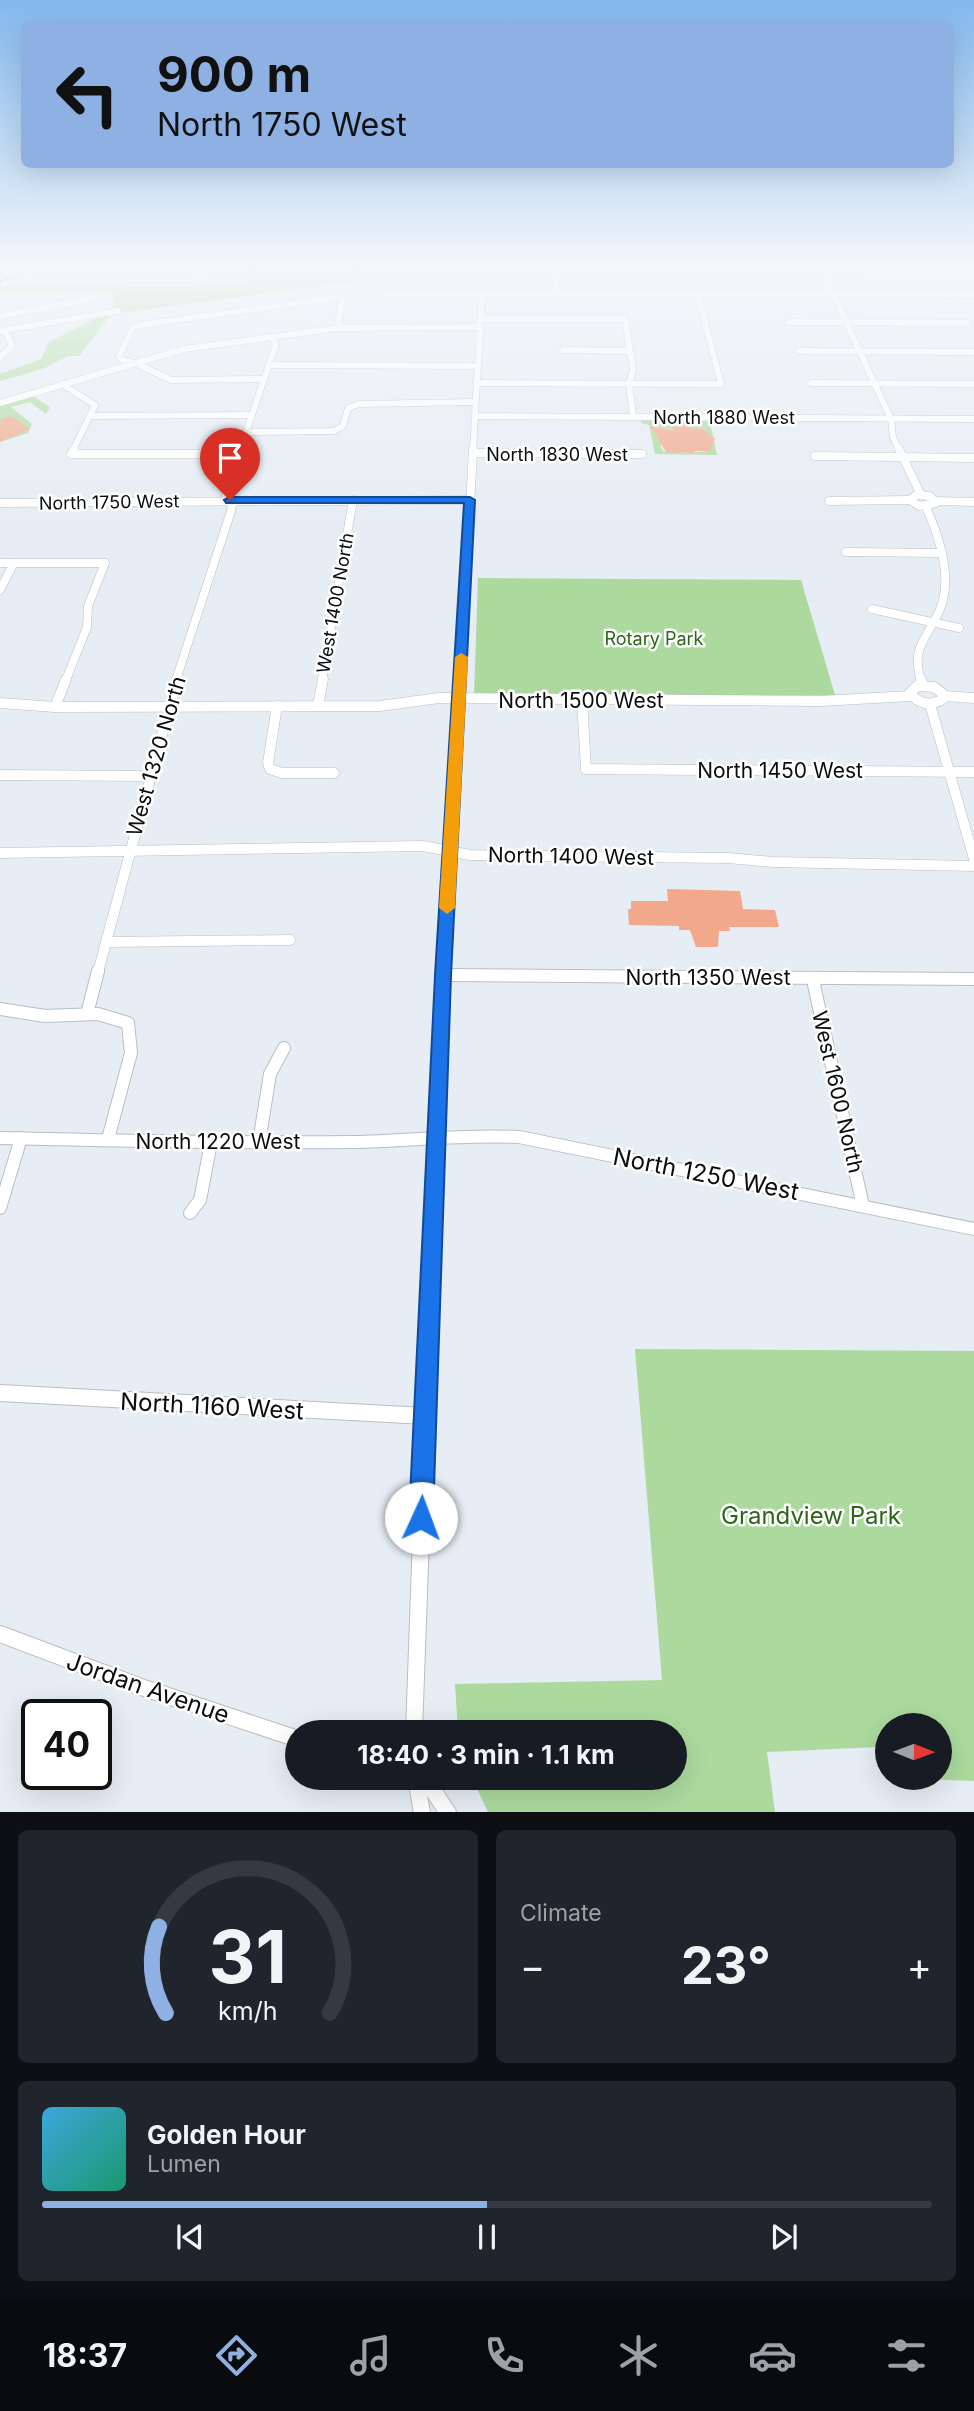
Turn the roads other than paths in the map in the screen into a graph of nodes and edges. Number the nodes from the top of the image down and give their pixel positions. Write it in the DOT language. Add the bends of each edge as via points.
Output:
graph roads {
  1 [pos="860,352"];
  2 [pos="121,353"];
  3 [pos="172,353"];
  4 [pos="273,353"];
  5 [pos="478,353"];
  6 [pos="630,353"];
  7 [pos="713,353"];
  8 [pos="135,363"];
  9 [pos="269,365"];
  10 [pos="477,366"];
  11 [pos="263,379"];
  12 [pos="476,383"];
  13 [pos="811,383"];
  14 [pos="62,384"];
  15 [pos="629,384"];
  16 [pos="875,384"];
  17 [pos="974,384"];
  18 [pos="475,402"];
  19 [pos="0,403"];
  20 [pos="251,415"];
  21 [pos="91,416"];
  22 [pos="474,416"];
  23 [pos="633,416"];
  24 [pos="891,419"];
  25 [pos="974,419"];
  26 [pos="246,432"];
  27 [pos="237,453"];
  28 [pos="473,453"];
  29 [pos="642,454"];
  30 [pos="815,456"];
  31 [pos="902,457"];
  32 [pos="974,458"];
  33 [pos="920,495"];
  34 [pos="230,500"];
  35 [pos="353,500"];
  36 [pos="470,500"];
  37 [pos="910,500"];
  38 [pos="829,501"];
  39 [pos="936,501"];
  40 [pos="974,502"];
  41 [pos="0,503"];
  42 [pos="926,507"];
  43 [pos="846,552"];
  44 [pos="940,553"];
  45 [pos="0,563"];
  46 [pos="14,563"];
  47 [pos="0,590"];
  48 [pos="872,610"];
  49 [pos="932,622"];
  50 [pos="959,628"];
  51 [pos="923,685"];
  52 [pos="911,696"];
  53 [pos="943,696"];
  54 [pos="974,698"];
  55 [pos="459,700"];
  56 [pos="582,700"];
  57 [pos="0,703"];
  58 [pos="930,704"];
  59 [pos="169,706"];
  60 [pos="277,706"];
  61 [pos="318,706"];
  62 [pos="55,707"];
  63 [pos="948,771"];
  64 [pos="974,772"];
  65 [pos="334,773"];
  66 [pos="0,775"];
  67 [pos="149,776"];
  68 [pos="129,851"];
  69 [pos="450,852"];
  70 [pos="0,853"];
  71 [pos="974,859"];
  72 [pos="974,866"];
  73 [pos="290,940"];
  74 [pos="106,942"];
  75 [pos="443,975"];
  76 [pos="816,978"];
  77 [pos="974,979"];
  78 [pos="0,1009"];
  79 [pos="88,1014"];
  80 [pos="284,1048"];
  81 [pos="0,1138"];
  82 [pos="436,1138"];
  83 [pos="21,1139"];
  84 [pos="108,1139"];
  85 [pos="259,1142"];
  86 [pos="212,1143"];
  87 [pos="863,1206"];
  88 [pos="0,1208"];
  89 [pos="190,1213"];
  90 [pos="974,1229"];
  91 [pos="0,1393"];
  92 [pos="425,1416"];
  93 [pos="0,1634"];
  94 [pos="414,1720"];
  95 [pos="285,1735"];
  96 [pos="418,1790"];
  97 [pos="433,1790"];
  98 [pos="422,1812"];
  99 [pos="448,1812"];
  1 -- 16 [label="street"];
  2 -- 8 [label="street" via="122,360"];
  3 -- 8 [label="street"];
  4 -- 9 [label="street, West 1320 North"];
  5 -- 10 [label="street"];
  6 -- 15 [label="street"];
  7 -- 15 [label="street" via="721,384"];
  8 -- 11 [label="street" via="171,380"];
  8 -- 14 [label="street"];
  9 -- 10 [label="street"];
  9 -- 11 [label="street, West 1320 North"];
  10 -- 12 [label="street"];
  11 -- 20 [label="street, West 1320 North"];
  12 -- 15 [label="street"];
  12 -- 18 [label="street"];
  13 -- 16 [label="street"];
  14 -- 19 [label="street"];
  14 -- 21 [label="street" via="95,404"];
  15 -- 23 [label="street"];
  16 -- 17 [label="street"];
  16 -- 24 [label="street"];
  18 -- 22 [label="street"];
  18 -- 26 [label="street" via="351,406 338,429"];
  20 -- 21 [label="street"];
  20 -- 26 [label="street, West 1320 North"];
  21 -- 27 [label="street" via="71,454"];
  22 -- 23 [label="street, North 1880 West"];
  22 -- 28 [label="street"];
  23 -- 24 [label="street, North 1880 West"];
  24 -- 25 [label="street, North 1880 West"];
  24 -- 31 [label="street"];
  26 -- 27 [label="street, West 1320 North"];
  27 -- 34 [label="street, West 1320 North" via="226,495"];
  28 -- 29 [label="street, North 1830 West"];
  28 -- 36 [label="street"];
  30 -- 31 [label="street"];
  31 -- 32 [label="street"];
  31 -- 33 [label="street"];
  33 -- 37 [label="street"];
  33 -- 39 [label="street"];
  34 -- 35 [label="street, North 1750 West"];
  34 -- 41 [label="street, North 1750 West"];
  34 -- 59 [label="street, West 1320 North" via="231,511"];
  35 -- 36 [label="street, North 1750 West"];
  35 -- 61 [label="street, West 1400 North"];
  36 -- 55 [label="street"];
  37 -- 38 [label="street"];
  37 -- 42 [label="street"];
  39 -- 40 [label="street"];
  39 -- 42 [label="street"];
  42 -- 44 [label="street"];
  43 -- 44 [label="street"];
  44 -- 49 [label="street" via="944,572 941,608"];
  45 -- 46 [label="street"];
  46 -- 47 [label="street"];
  46 -- 62 [label="street" via="105,563 88,606 87,627"];
  48 -- 49 [label="street"];
  49 -- 50 [label="street"];
  49 -- 51 [label="street" via="919,642 916,669"];
  51 -- 52 [label="street" via="910,690"];
  51 -- 53 [label="street" via="934,687"];
  52 -- 56 [label="street, North 1500 West" via="841,701"];
  52 -- 58 [label="street"];
  53 -- 54 [label="street"];
  53 -- 58 [label="street" via="940,702"];
  55 -- 56 [label="street, North 1500 West"];
  55 -- 61 [label="street, North 1500 West"];
  55 -- 69 [label="street"];
  56 -- 63 [label="street, North 1450 West" via="586,769"];
  57 -- 62 [label="street, North 1500 West"];
  58 -- 63 [label="street"];
  59 -- 60 [label="street, North 1500 West"];
  59 -- 62 [label="street, North 1500 West"];
  59 -- 67 [label="street, West 1320 North"];
  60 -- 61 [label="street, North 1500 West"];
  60 -- 65 [label="street" via="270,769"];
  63 -- 64 [label="street, North 1450 West"];
  63 -- 71 [label="street"];
  66 -- 67 [label="street"];
  67 -- 68 [label="street, West 1320 North"];
  68 -- 69 [label="street, North 1400 West" via="423,846"];
  68 -- 70 [label="street, North 1400 West"];
  68 -- 74 [label="street, West 1320 North"];
  69 -- 72 [label="street, North 1400 West"];
  69 -- 75 [label="street"];
  73 -- 74 [label="street"];
  74 -- 79 [label="street, West 1320 North"];
  75 -- 76 [label="street, North 1350 West"];
  75 -- 82 [label="street"];
  76 -- 77 [label="street, North 1350 West"];
  76 -- 87 [label="street, West 1600 North"];
  78 -- 79 [label="street" via="45,1016"];
  79 -- 84 [label="street" via="128,1023 131,1053"];
  80 -- 85 [label="street" via="270,1074"];
  81 -- 83 [label="street, North 1220 West"];
  82 -- 85 [label="street, North 1220 West"];
  82 -- 87 [label="street, North 1250 West" via="519,1137"];
  82 -- 92 [label="street"];
  83 -- 84 [label="street, North 1220 West"];
  83 -- 88 [label="street"];
  84 -- 86 [label="street, North 1220 West"];
  85 -- 86 [label="street, North 1220 West"];
  86 -- 89 [label="street" via="200,1200"];
  87 -- 90 [label="street, North 1250 West"];
  91 -- 92 [label="street, North 1160 West"];
  92 -- 94 [label="street"];
  93 -- 95 [label="street, Jordan Avenue"];
  96 -- 98 [label="street"];
  97 -- 99 [label="street"];
}
